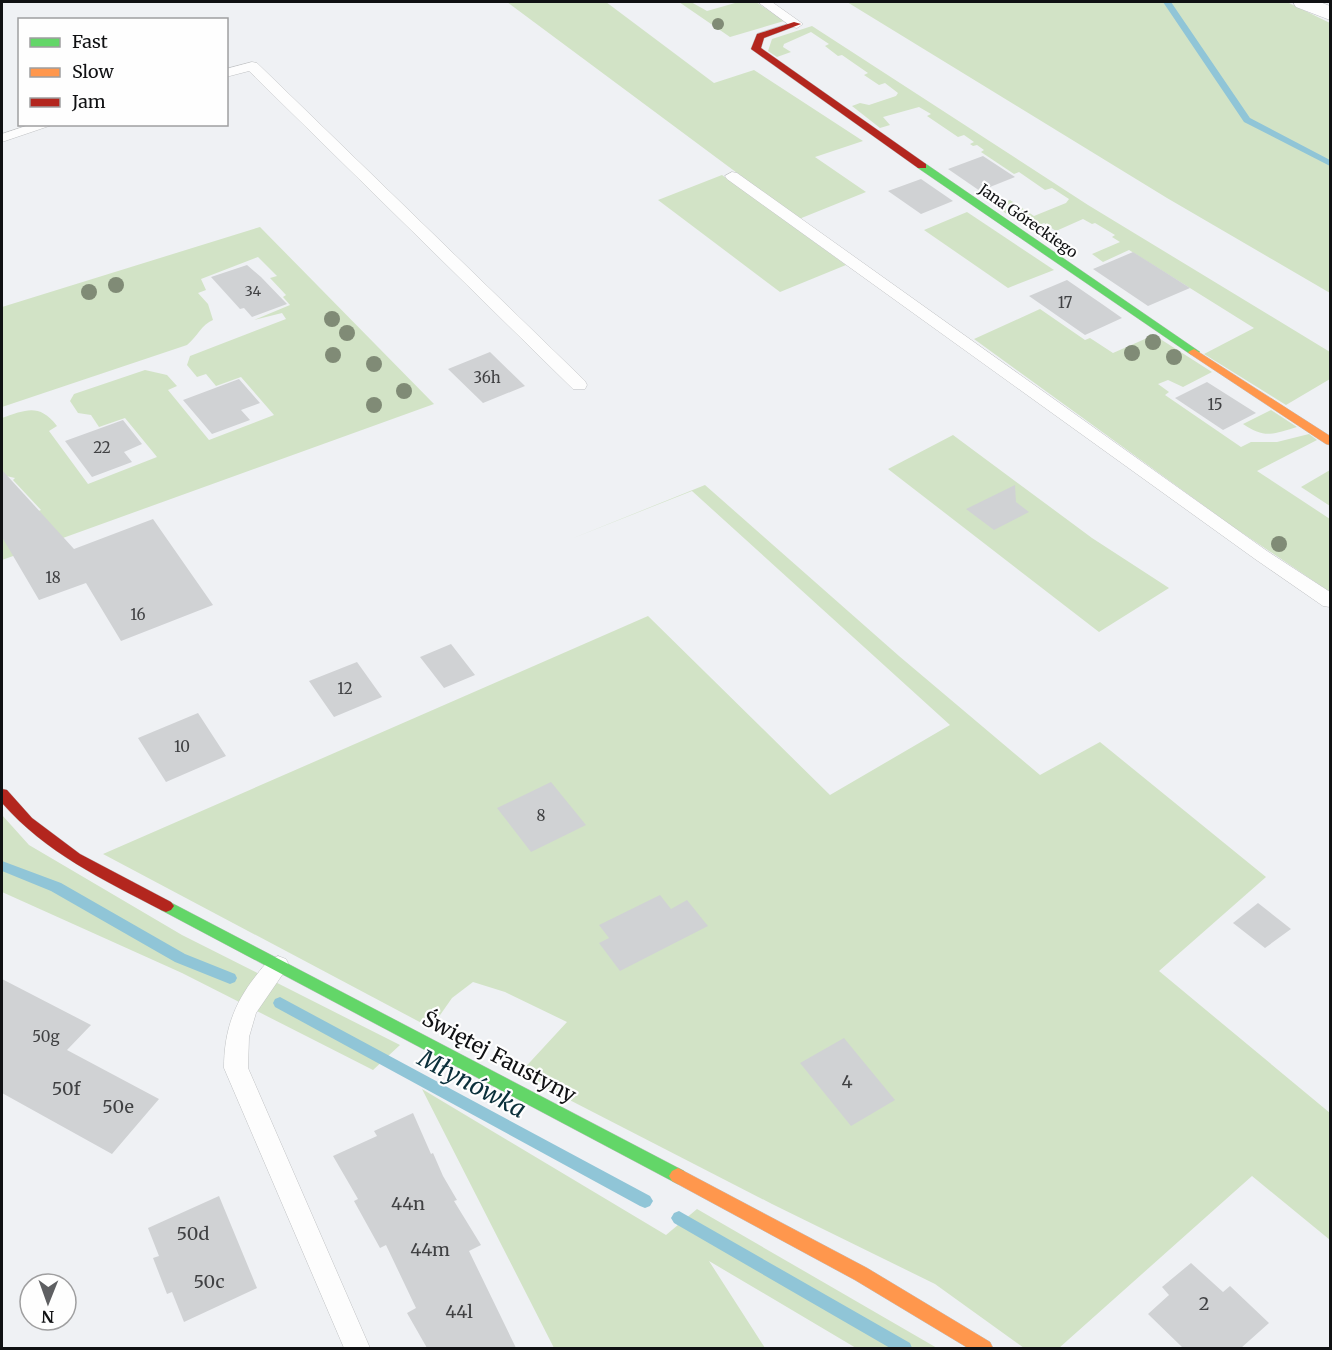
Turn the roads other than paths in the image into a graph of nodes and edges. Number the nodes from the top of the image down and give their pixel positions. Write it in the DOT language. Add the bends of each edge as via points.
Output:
graph roads {
  1 [pos="764,2"];
  2 [pos="1304,2"];
  3 [pos="1330,14"];
  4 [pos="797,24"];
  5 [pos="228,72"];
  6 [pos="41,126"];
  7 [pos="2,138"];
  8 [pos="732,176"];
  9 [pos="579,385"];
  10 [pos="1330,441"];
  11 [pos="1330,601"];
  12 [pos="2,794"];
  13 [pos="278,964"];
  14 [pos="357,1348"];
  15 [pos="984,1348"];
  1 -- 4 [label="lane"];
  2 -- 3 [label="street"];
  4 -- 10 [label="street, Jana Góreckiego" via="760,36 756,49 1058,262"];
  5 -- 9 [label="lane" via="252,66"];
  6 -- 7 [label="lane"];
  8 -- 11 [label="lane"];
  12 -- 13 [label="street, Świętej Faustyny" via="27,822 75,858"];
  13 -- 14 [label="lane" via="242,1015 234,1050 236,1068"];
  13 -- 15 [label="street, Świętej Faustyny" via="850,1268"];
}
